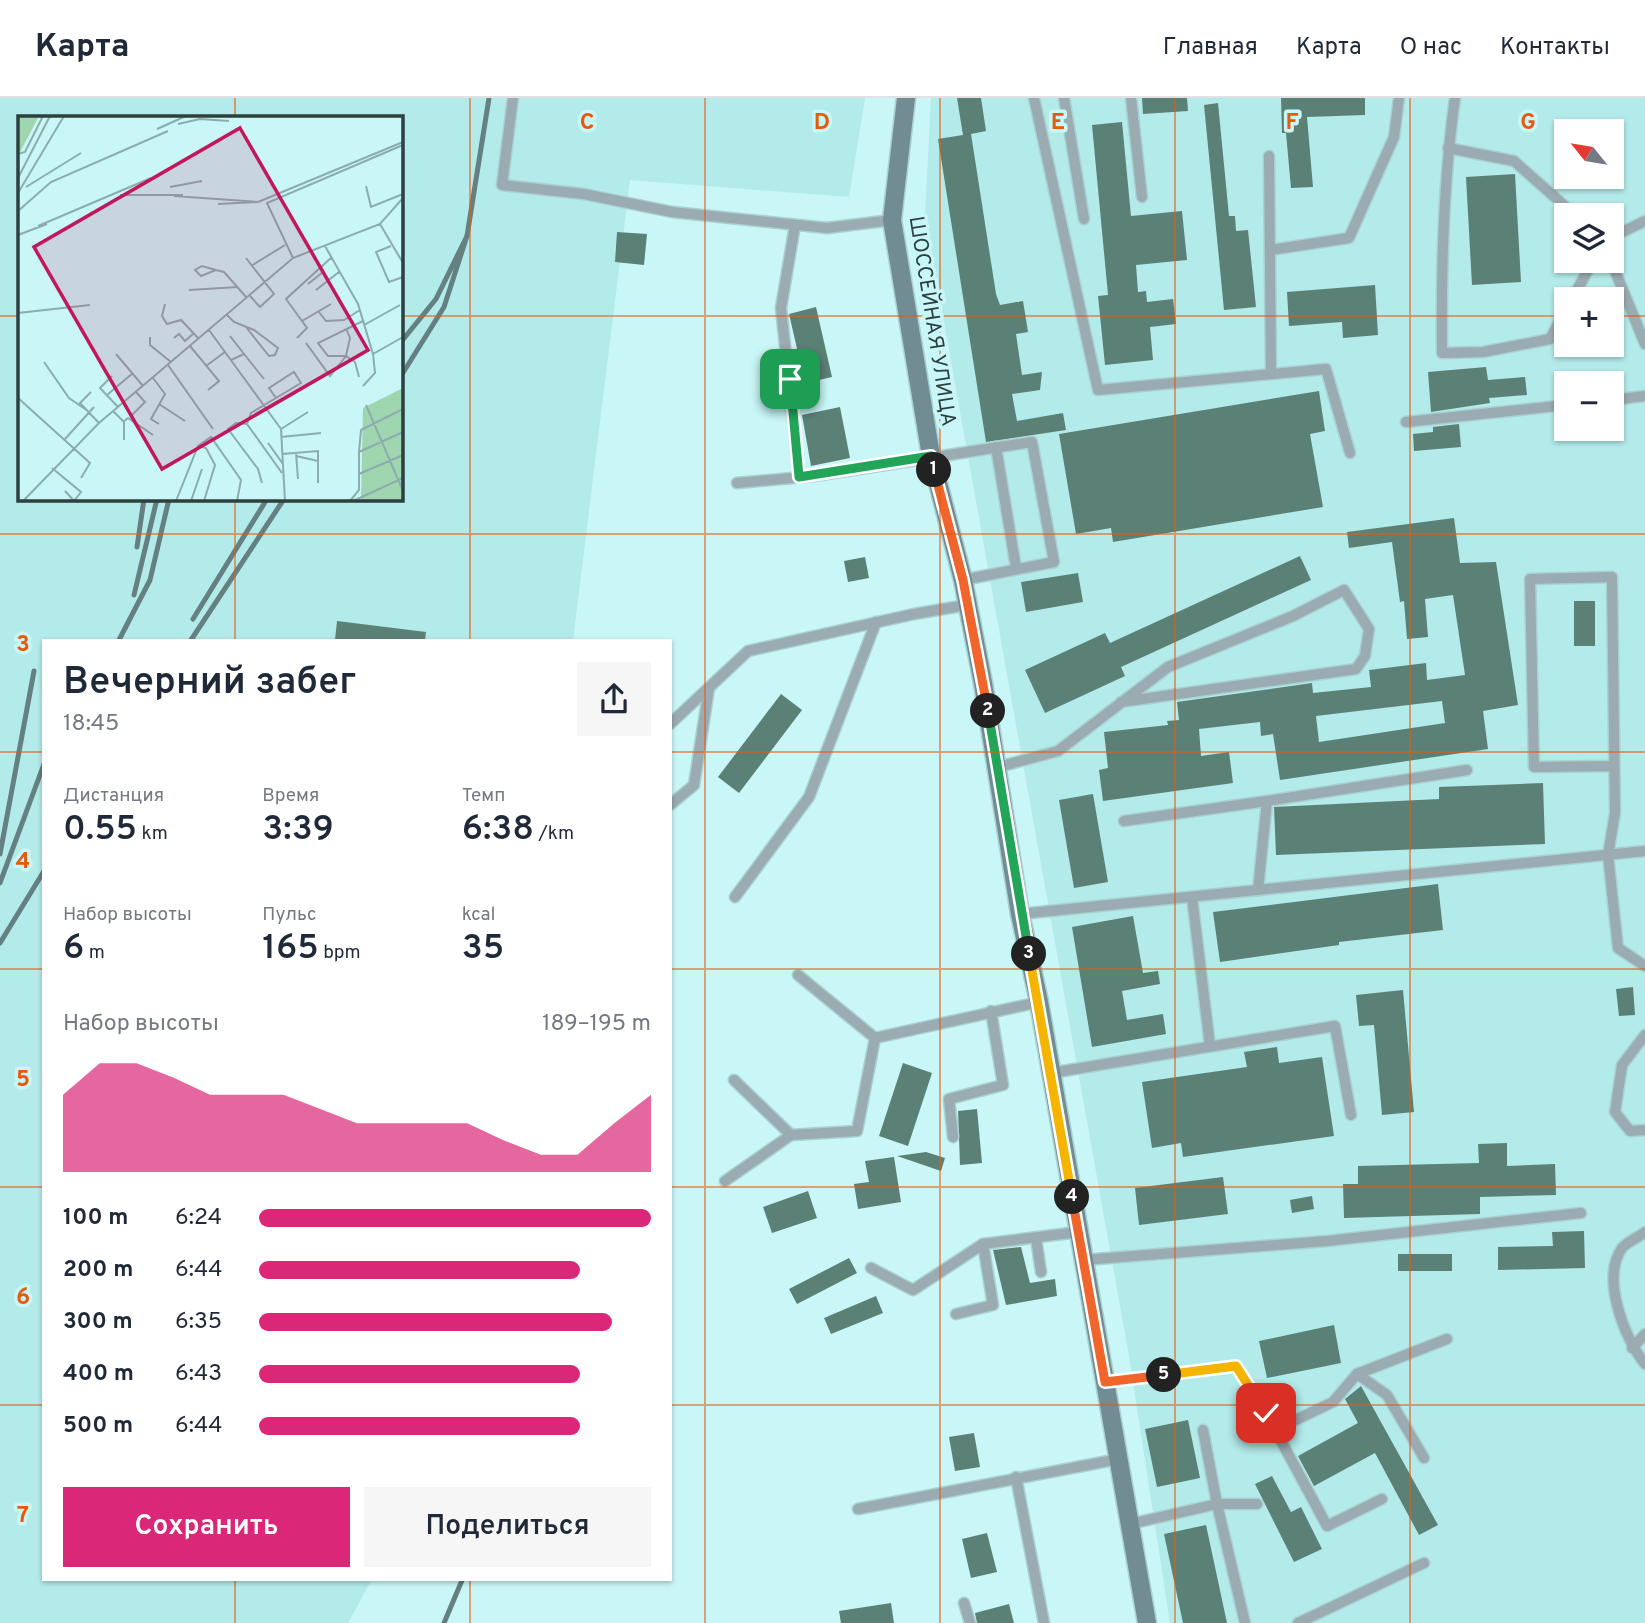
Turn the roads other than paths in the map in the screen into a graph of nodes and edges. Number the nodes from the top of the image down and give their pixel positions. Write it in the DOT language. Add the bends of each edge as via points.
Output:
graph roads {
  1 [pos="513,98"];
  2 [pos="906,98"];
  3 [pos="1034,98"];
  4 [pos="1064,98"];
  5 [pos="1131,98"];
  6 [pos="1399,98"];
  7 [pos="1455,98"];
  8 [pos="1448,148"];
  9 [pos="1269,156"];
  10 [pos="1142,197"];
  11 [pos="1562,203"];
  12 [pos="1084,219"];
  13 [pos="892,220"];
  14 [pos="1645,220"];
  15 [pos="794,225"];
  16 [pos="1624,231"];
  17 [pos="1270,250"];
  18 [pos="1616,273"];
  19 [pos="1554,332"];
  20 [pos="1645,344"];
  21 [pos="1271,374"];
  22 [pos="1645,396"];
  23 [pos="1624,399"];
  24 [pos="1554,406"];
  25 [pos="1406,422"];
  26 [pos="996,447"];
  27 [pos="1350,453"];
  28 [pos="931,456"];
  29 [pos="799,477"];
  30 [pos="737,483"];
  31 [pos="1016,568"];
  32 [pos="963,580"];
  33 [pos="967,605"];
  34 [pos="876,622"];
  35 [pos="709,687"];
  36 [pos="1121,702"];
  37 [pos="672,722"];
  38 [pos="1614,766"];
  39 [pos="998,767"];
  40 [pos="1467,770"];
  41 [pos="1267,801"];
  42 [pos="672,803"];
  43 [pos="1124,821"];
  44 [pos="1645,851"];
  45 [pos="1608,855"];
  46 [pos="1258,890"];
  47 [pos="735,897"];
  48 [pos="1192,897"];
  49 [pos="1020,914"];
  50 [pos="1645,966"];
  51 [pos="797,975"];
  52 [pos="1039,1002"];
  53 [pos="992,1011"];
  54 [pos="1645,1035"];
  55 [pos="875,1038"];
  56 [pos="1210,1046"];
  57 [pos="1051,1073"];
  58 [pos="734,1080"];
  59 [pos="1351,1115"];
  60 [pos="1645,1129"];
  61 [pos="791,1135"];
  62 [pos="953,1137"];
  63 [pos="725,1181"];
  64 [pos="1581,1213"];
  65 [pos="1078,1232"];
  66 [pos="1645,1232"];
  67 [pos="1036,1238"];
  68 [pos="983,1244"];
  69 [pos="1083,1260"];
  70 [pos="871,1268"];
  71 [pos="1041,1272"];
  72 [pos="956,1314"];
  73 [pos="1645,1334"];
  74 [pos="1447,1339"];
  75 [pos="1632,1348"];
  76 [pos="1645,1364"];
  77 [pos="1357,1374"];
  78 [pos="1105,1382"];
  79 [pos="1203,1430"];
  80 [pos="1275,1430"];
  81 [pos="1424,1458"];
  82 [pos="1119,1459"];
  83 [pos="1016,1477"];
  84 [pos="1382,1499"];
  85 [pos="1217,1504"];
  86 [pos="1257,1504"];
  87 [pos="858,1508"];
  88 [pos="1130,1524"];
  89 [pos="1424,1563"];
  90 [pos="964,1603"];
  91 [pos="970,1623"];
  92 [pos="1044,1623"];
  93 [pos="1147,1623"];
  94 [pos="1245,1623"];
  95 [pos="1298,1623"];
  1 -- 15 [label="lane" via="502,185 584,194 672,212"];
  2 -- 13 [label="main road, ШОССЕЙНАЯ УЛИЦА"];
  3 -- 21 [label="lane" via="1098,390"];
  4 -- 12 [label="lane"];
  5 -- 10 [label="lane"];
  6 -- 17 [label="lane" via="1394,137 1349,238"];
  7 -- 8 [label="lane"];
  8 -- 11 [label="lane" via="1514,160"];
  8 -- 19 [label="lane" via="1442,353 1483,352 1550,339"];
  9 -- 17 [label="lane"];
  13 -- 15 [label="lane" via="828,228"];
  13 -- 28 [label="main road, ШОССЕЙНАЯ УЛИЦА"];
  14 -- 16 [label="lane"];
  15 -- 29 [label="lane" via="781,308"];
  17 -- 21 [label="lane"];
  18 -- 20 [label="lane"];
  21 -- 27 [label="lane" via="1326,369"];
  22 -- 23 [label="lane"];
  24 -- 25 [label="lane"];
  26 -- 28 [label="lane"];
  26 -- 31 [label="lane"];
  26 -- 31 [label="lane" via="1032,442 1054,562"];
  28 -- 29 [label="lane"];
  28 -- 32 [label="main road, ШОССЕЙНАЯ УЛИЦА"];
  29 -- 30 [label="lane"];
  31 -- 32 [label="lane"];
  32 -- 33 [label="main road, ШОССЕЙНАЯ УЛИЦА"];
  33 -- 34 [label="lane"];
  33 -- 39 [label="main road, ШОССЕЙНАЯ УЛИЦА"];
  34 -- 35 [label="lane" via="748,651"];
  34 -- 47 [label="lane" via="809,797"];
  35 -- 37 [label="lane"];
  35 -- 42 [label="lane" via="694,785"];
  36 -- 36 [label="lane" via="1168,667 1344,590 1369,629 1365,656 1356,669"];
  36 -- 39 [label="lane" via="1058,751"];
  38 -- 38 [label="lane" via="1534,767 1530,579 1612,577"];
  38 -- 45 [label="lane" via="1615,813"];
  39 -- 49 [label="main road, ШОССЕЙНАЯ УЛИЦА"];
  40 -- 41 [label="lane"];
  41 -- 43 [label="lane"];
  41 -- 46 [label="lane"];
  44 -- 45 [label="lane"];
  45 -- 46 [label="lane"];
  45 -- 50 [label="lane" via="1618,948"];
  46 -- 48 [label="lane"];
  48 -- 49 [label="lane"];
  48 -- 56 [label="lane"];
  49 -- 52 [label="main road, ШОССЕЙНАЯ УЛИЦА"];
  51 -- 55 [label="lane"];
  52 -- 53 [label="lane"];
  52 -- 57 [label="main road, ШОССЕЙНАЯ УЛИЦА"];
  53 -- 55 [label="lane"];
  53 -- 62 [label="lane" via="1003,1085 949,1098"];
  54 -- 60 [label="lane" via="1622,1065 1615,1112 1630,1131"];
  55 -- 61 [label="lane" via="857,1131"];
  56 -- 57 [label="lane"];
  56 -- 59 [label="lane" via="1335,1026"];
  57 -- 65 [label="main road, ШОССЕЙНАЯ УЛИЦА"];
  58 -- 61 [label="lane"];
  61 -- 63 [label="lane"];
  64 -- 69 [label="lane" via="1327,1241"];
  65 -- 67 [label="lane"];
  65 -- 69 [label="main road, ШОССЕЙНАЯ УЛИЦА"];
  66 -- 75 [label="lane" via="1623,1247 1611,1280"];
  67 -- 68 [label="lane"];
  67 -- 71 [label="lane"];
  68 -- 70 [label="lane" via="913,1290"];
  68 -- 72 [label="lane" via="993,1305"];
  69 -- 78 [label="main road, ШОССЕЙНАЯ УЛИЦА"];
  73 -- 75 [label="lane"];
  74 -- 77 [label="lane"];
  75 -- 76 [label="lane"];
  77 -- 80 [label="lane" via="1333,1402"];
  77 -- 81 [label="lane" via="1387,1395"];
  78 -- 80 [label="lane" via="1236,1366"];
  78 -- 82 [label="main road, ШОССЕЙНАЯ УЛИЦА"];
  79 -- 85 [label="lane"];
  80 -- 84 [label="lane" via="1327,1526"];
  82 -- 83 [label="lane"];
  82 -- 88 [label="main road, ШОССЕЙНАЯ УЛИЦА"];
  83 -- 87 [label="lane"];
  83 -- 92 [label="lane"];
  85 -- 86 [label="lane"];
  85 -- 88 [label="lane"];
  85 -- 94 [label="lane"];
  88 -- 93 [label="main road, ШОССЕЙНАЯ УЛИЦА"];
  89 -- 95 [label="lane"];
  90 -- 91 [label="lane"];
}
